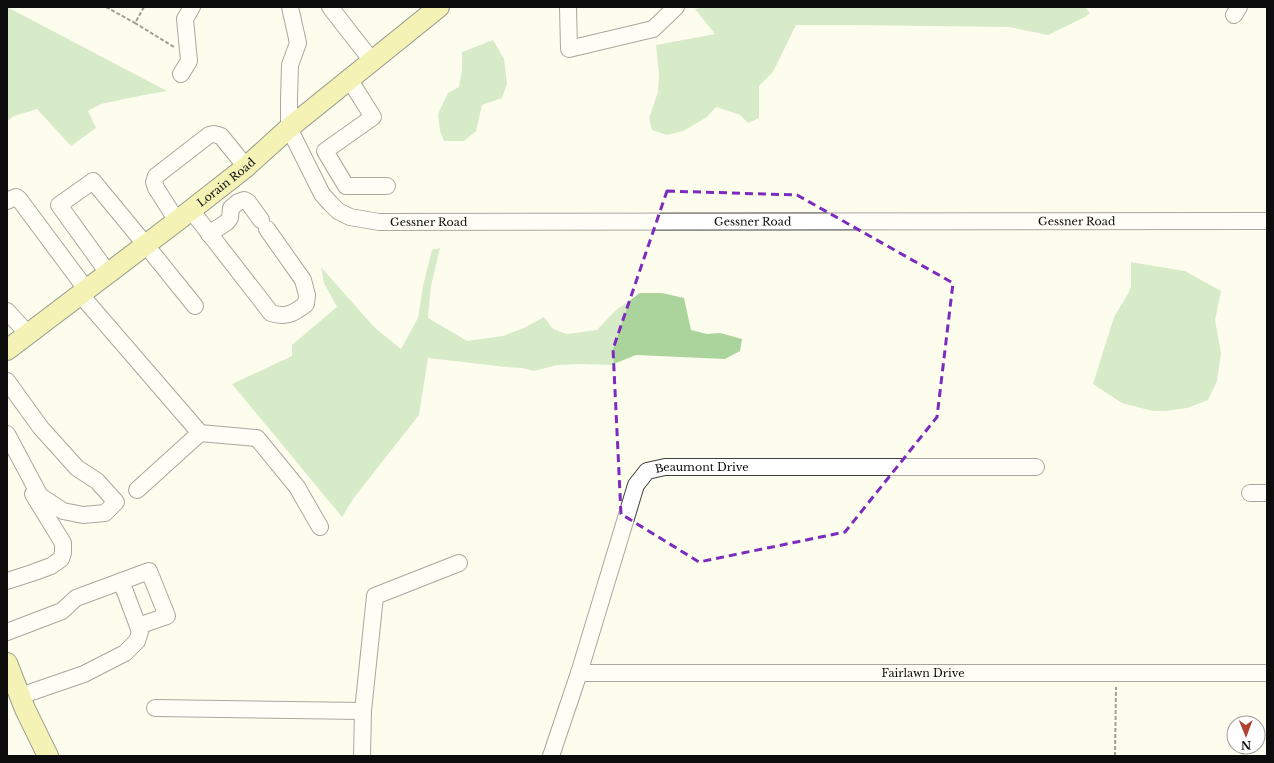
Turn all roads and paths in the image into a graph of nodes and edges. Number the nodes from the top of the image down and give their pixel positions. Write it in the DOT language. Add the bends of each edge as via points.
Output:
graph roads {
  1 [pos="106,7"];
  2 [pos="144,7"];
  3 [pos="192,7"];
  4 [pos="290,7"];
  5 [pos="330,7"];
  6 [pos="439,7"];
  7 [pos="568,7"];
  8 [pos="676,7"];
  9 [pos="135,23"];
  10 [pos="189,55"];
  11 [pos="372,60"];
  12 [pos="181,74"];
  13 [pos="349,80"];
  14 [pos="289,128"];
  15 [pos="246,167"];
  16 [pos="336,169"];
  17 [pos="317,182"];
  18 [pos="387,186"];
  19 [pos="7,201"];
  20 [pos="184,216"];
  21 [pos="1267,220"];
  22 [pos="209,234"];
  23 [pos="146,244"];
  24 [pos="108,273"];
  25 [pos="83,292"];
  26 [pos="195,306"];
  27 [pos="7,311"];
  28 [pos="28,334"];
  29 [pos="7,350"];
  30 [pos="7,381"];
  31 [pos="12,398"];
  32 [pos="200,433"];
  33 [pos="7,434"];
  34 [pos="7,451"];
  35 [pos="1036,467"];
  36 [pos="137,490"];
  37 [pos="1250,493"];
  38 [pos="1267,493"];
  39 [pos="320,527"];
  40 [pos="459,563"];
  41 [pos="9,575"];
  42 [pos="121,582"];
  43 [pos="138,626"];
  44 [pos="7,632"];
  45 [pos="7,663"];
  46 [pos="579,672"];
  47 [pos="1267,673"];
  48 [pos="1116,685"];
  49 [pos="20,696"];
  50 [pos="155,708"];
  51 [pos="363,711"];
  52 [pos="48,756"];
  53 [pos="362,756"];
  54 [pos="551,756"];
  55 [pos="1115,756"];
  1 -- 9 [label="path"];
  2 -- 9 [label="path"];
  3 -- 10 [label="street" via="185,20"];
  4 -- 14 [label="street" via="298,43 290,66"];
  5 -- 11 [label="street"];
  6 -- 11 [label="main road, Lorain Road"];
  7 -- 8 [label="street" via="570,49 653,29"];
  9 -- 10 [label="path"];
  10 -- 12 [label="street"];
  11 -- 13 [label="main road, Lorain Road"];
  13 -- 14 [label="main road, Lorain Road"];
  13 -- 16 [label="street" via="373,117 325,151"];
  14 -- 15 [label="main road, Lorain Road"];
  14 -- 17 [label="street, Gessner Road"];
  15 -- 20 [label="main road, Lorain Road"];
  15 -- 20 [label="street" via="221,136 214,134 156,176 156,188"];
  16 -- 17 [label="street"];
  16 -- 18 [label="street" via="346,186"];
  17 -- 21 [label="street, Gessner Road" via="322,194 338,212 350,217 379,222"];
  19 -- 25 [label="street" via="16,197 19,199"];
  20 -- 22 [label="street"];
  20 -- 23 [label="main road, Lorain Road"];
  22 -- 22 [label="street" via="271,313 280,316 294,314 306,304 307,295 303,280 248,202 238,202 231,208 227,222"];
  23 -- 24 [label="main road, Lorain Road"];
  23 -- 24 [label="street" via="93,181 59,205"];
  23 -- 26 [label="street"];
  24 -- 25 [label="main road, Lorain Road"];
  25 -- 28 [label="main road, Lorain Road"];
  25 -- 32 [label="street"];
  27 -- 28 [label="street"];
  28 -- 29 [label="main road, Lorain Road"];
  30 -- 31 [label="street"];
  31 -- 33 [label="street" via="77,468 97,481 116,502 105,513 83,515 63,511 40,496"];
  32 -- 36 [label="street"];
  32 -- 39 [label="street" via="257,438 297,487"];
  34 -- 41 [label="street" via="63,543 61,559 51,566 32,573"];
  35 -- 46 [label="street, Beaumont Drive" via="665,467 647,471 636,485"];
  37 -- 38 [label="street"];
  40 -- 51 [label="street" via="375,596"];
  42 -- 43 [label="street"];
  42 -- 43 [label="street" via="149,571 167,616"];
  42 -- 44 [label="street" via="76,598 62,611"];
  43 -- 49 [label="street" via="140,632 137,641 125,653 84,674"];
  45 -- 49 [label="main road"];
  46 -- 47 [label="street, Fairlawn Drive"];
  46 -- 54 [label="street, Beaumont Drive"];
  48 -- 55 [label="path"];
  49 -- 52 [label="main road"];
  50 -- 51 [label="street"];
  51 -- 53 [label="street"];
}
